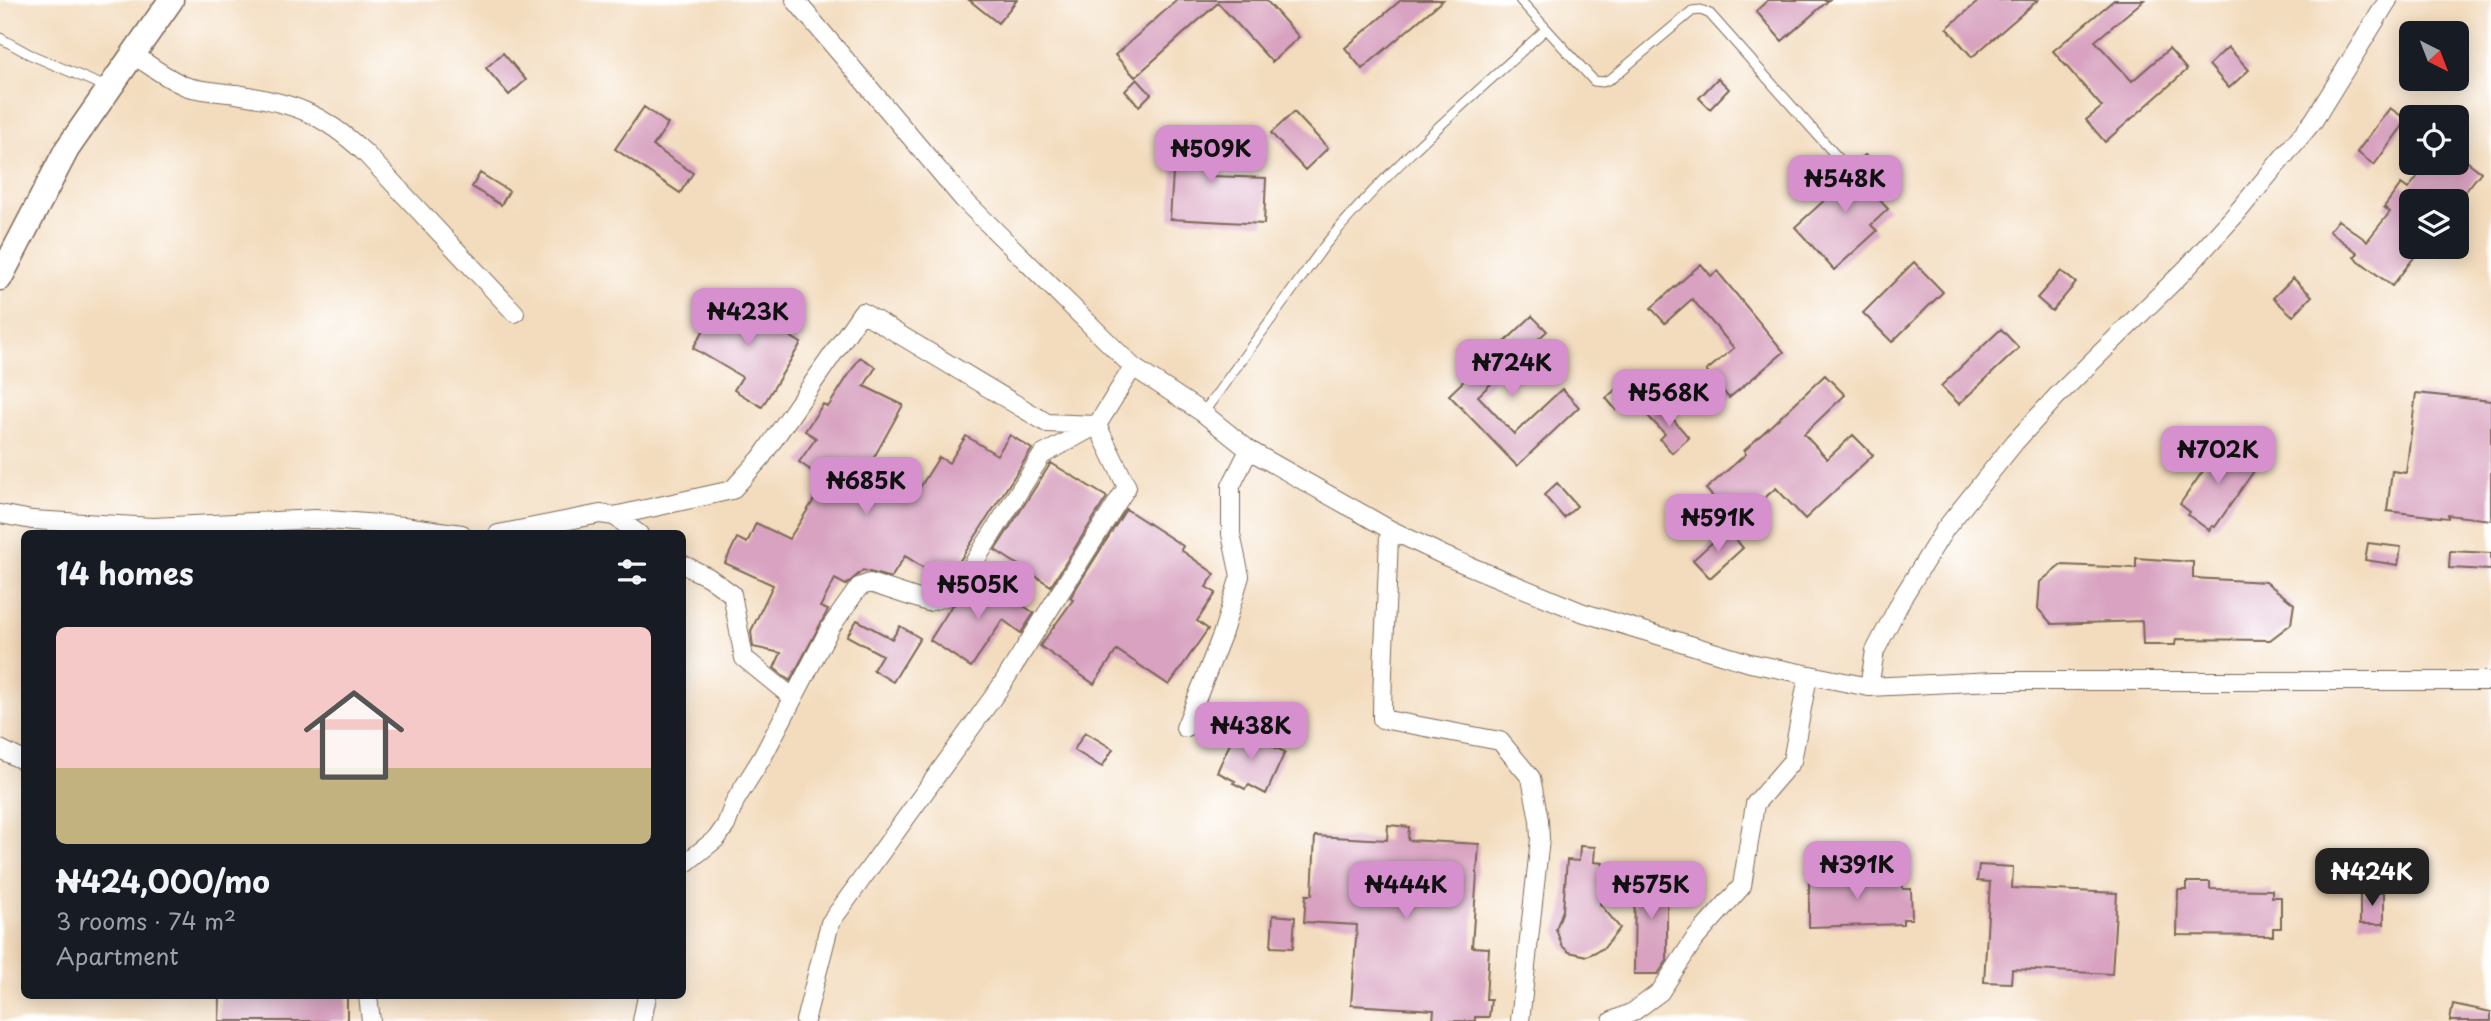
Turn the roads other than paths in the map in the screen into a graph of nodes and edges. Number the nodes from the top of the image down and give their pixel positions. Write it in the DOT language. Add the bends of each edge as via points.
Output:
graph roads {
  1 [pos="171,0"];
  2 [pos="795,0"];
  3 [pos="1520,0"];
  4 [pos="2388,0"];
  5 [pos="1545,30"];
  6 [pos="0,38"];
  7 [pos="132,54"];
  8 [pos="108,88"];
  9 [pos="1839,159"];
  10 [pos="0,278"];
  11 [pos="515,313"];
  12 [pos="1133,367"];
  13 [pos="1203,413"];
  14 [pos="1097,425"];
  15 [pos="1249,450"];
  16 [pos="0,514"];
  17 [pos="614,516"];
  18 [pos="1389,528"];
  19 [pos="433,530"];
  20 [pos="518,530"];
  21 [pos="633,530"];
  22 [pos="686,566"];
  23 [pos="1808,676"];
  24 [pos="2491,681"];
  25 [pos="1868,687"];
  26 [pos="793,698"];
  27 [pos="1185,728"];
  28 [pos="0,749"];
  29 [pos="21,760"];
  30 [pos="686,863"];
  31 [pos="368,999"];
  32 [pos="646,999"];
  33 [pos="1637,1016"];
  34 [pos="371,1021"];
  35 [pos="642,1021"];
  36 [pos="805,1021"];
  37 [pos="1520,1021"];
  38 [pos="1612,1021"];
  1 -- 7 [label="main road"];
  2 -- 12 [label="street" via="963,199"];
  3 -- 5 [label="lane"];
  4 -- 25 [label="street" via="2314,120 2236,214 2049,405 1945,529 1875,651"];
  5 -- 9 [label="lane" via="1594,81 1603,82 1692,11 1701,9"];
  5 -- 13 [label="lane" via="1346,219"];
  6 -- 8 [label="lane"];
  7 -- 8 [label="main road"];
  7 -- 11 [label="street" via="188,87 304,110 341,130"];
  8 -- 10 [label="main road" via="67,149"];
  12 -- 13 [label="street"];
  12 -- 14 [label="street"];
  13 -- 15 [label="street"];
  14 -- 17 [label="street" via="1046,423 862,312 761,458 732,490"];
  14 -- 26 [label="street" via="1042,455 949,596 928,601 870,583 859,587 830,628"];
  14 -- 36 [label="street" via="1127,488 999,689 830,923"];
  15 -- 18 [label="street"];
  15 -- 27 [label="street" via="1231,486 1231,534 1240,576"];
  16 -- 19 [label="street" via="153,527 315,519"];
  17 -- 20 [label="street" via="600,514"];
  17 -- 21 [label="street"];
  18 -- 23 [label="street" via="1581,612"];
  18 -- 37 [label="street" via="1382,719 1500,741 1531,778 1540,839"];
  22 -- 26 [label="street" via="732,594 744,659"];
  23 -- 25 [label="street"];
  23 -- 33 [label="street" via="1792,761 1755,804 1742,887 1694,940 1660,992"];
  24 -- 25 [label="street" via="1994,681"];
  26 -- 30 [label="street" via="726,825"];
  28 -- 29 [label="street"];
  31 -- 34 [label="street"];
  32 -- 35 [label="street"];
  33 -- 38 [label="street"];
}
